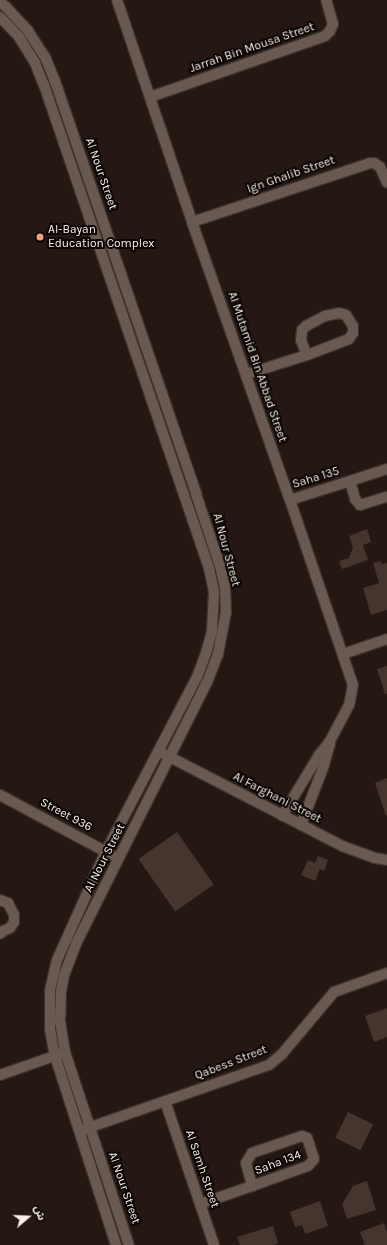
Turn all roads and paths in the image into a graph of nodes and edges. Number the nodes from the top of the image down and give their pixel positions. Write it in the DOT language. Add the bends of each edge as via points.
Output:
graph roads {
  1 [pos="117,0"];
  2 [pos="326,0"];
  3 [pos="0,2"];
  4 [pos="0,17"];
  5 [pos="150,97"];
  6 [pos="387,184"];
  7 [pos="192,222"];
  8 [pos="307,355"];
  9 [pos="152,363"];
  10 [pos="140,367"];
  11 [pos="247,374"];
  12 [pos="387,469"];
  13 [pos="350,481"];
  14 [pos="387,497"];
  15 [pos="290,500"];
  16 [pos="387,639"];
  17 [pos="343,654"];
  18 [pos="330,741"];
  19 [pos="158,751"];
  20 [pos="170,756"];
  21 [pos="0,795"];
  22 [pos="282,816"];
  23 [pos="301,825"];
  24 [pos="106,851"];
  25 [pos="119,859"];
  26 [pos="387,860"];
  27 [pos="0,900"];
  28 [pos="1,932"];
  29 [pos="387,974"];
  30 [pos="65,1052"];
  31 [pos="55,1056"];
  32 [pos="0,1075"];
  33 [pos="165,1101"];
  34 [pos="90,1127"];
  35 [pos="80,1131"];
  36 [pos="252,1186"];
  37 [pos="200,1204"];
  38 [pos="116,1245"];
  39 [pos="129,1245"];
  40 [pos="214,1245"];
  1 -- 5 [label="street, Al Mutamid Bin Abbad Street"];
  2 -- 5 [label="street, Jarrah Bin Mousa Street" via="333,24 325,36"];
  3 -- 9 [label="street, Al Nour Street" via="28,31 46,59"];
  4 -- 10 [label="street, Al Nour Street" via="19,37 41,77"];
  5 -- 7 [label="street, Al Mutamid Bin Abbad Street"];
  6 -- 7 [label="street, Ign Ghalib Street" via="380,167 370,163"];
  7 -- 11 [label="street, Al Mutamid Bin Abbad Street"];
  8 -- 8 [label="street" via="349,340 353,326 346,315 332,314 306,326 301,334"];
  8 -- 11 [label="street"];
  9 -- 10 [label="street"];
  9 -- 20 [label="street, Al Nour Street" via="225,587 226,612 218,654"];
  10 -- 19 [label="street, Al Nour Street" via="209,568 214,592 212,631 207,650"];
  11 -- 15 [label="street, Al Mutamid Bin Abbad Street"];
  12 -- 13 [label="street, Saha 135"];
  13 -- 14 [label="street, Saha 135" via="355,499 360,505"];
  13 -- 15 [label="street, Saha 135"];
  15 -- 17 [label="street, Al Mutamid Bin Abbad Street"];
  16 -- 17 [label="street"];
  17 -- 18 [label="street, Al Mutamid Bin Abbad Street" via="353,685 352,696"];
  18 -- 22 [label="street, Al Mutamid Bin Abbad Street"];
  18 -- 23 [label="street, Al Mutamid Bin Abbad Street" via="323,768"];
  19 -- 20 [label="street, Al Farghani Street"];
  19 -- 24 [label="street, Al Nour Street"];
  20 -- 22 [label="street, Al Farghani Street"];
  20 -- 25 [label="street, Al Nour Street"];
  21 -- 24 [label="street, Street 936"];
  22 -- 23 [label="street, Al Farghani Street"];
  23 -- 26 [label="street, Al Farghani Street" via="342,846"];
  24 -- 25 [label="street, Street 936"];
  24 -- 31 [label="street, Al Nour Street" via="53,974 49,1009"];
  25 -- 30 [label="street, Al Nour Street" via="76,944 64,976 60,1006 61,1034"];
  27 -- 28 [label="street" via="8,903 14,915 14,922 10,928"];
  29 -- 33 [label="street, Qabess Street" via="334,992 282,1054 269,1065"];
  30 -- 31 [label="street"];
  30 -- 34 [label="street, Al Nour Street"];
  31 -- 32 [label="street"];
  31 -- 35 [label="street, Al Nour Street"];
  33 -- 34 [label="street, Qabess Street"];
  33 -- 37 [label="street, Al Samh Street"];
  34 -- 35 [label="street, Qabess Street"];
  34 -- 39 [label="street, Al Nour Street"];
  35 -- 38 [label="street, Al Nour Street"];
  36 -- 36 [label="street, Saha 134" via="311,1164 313,1156 307,1138 302,1136 252,1154 246,1162"];
  36 -- 37 [label="street, Saha 134"];
  37 -- 40 [label="street, Al Samh Street"];
}
